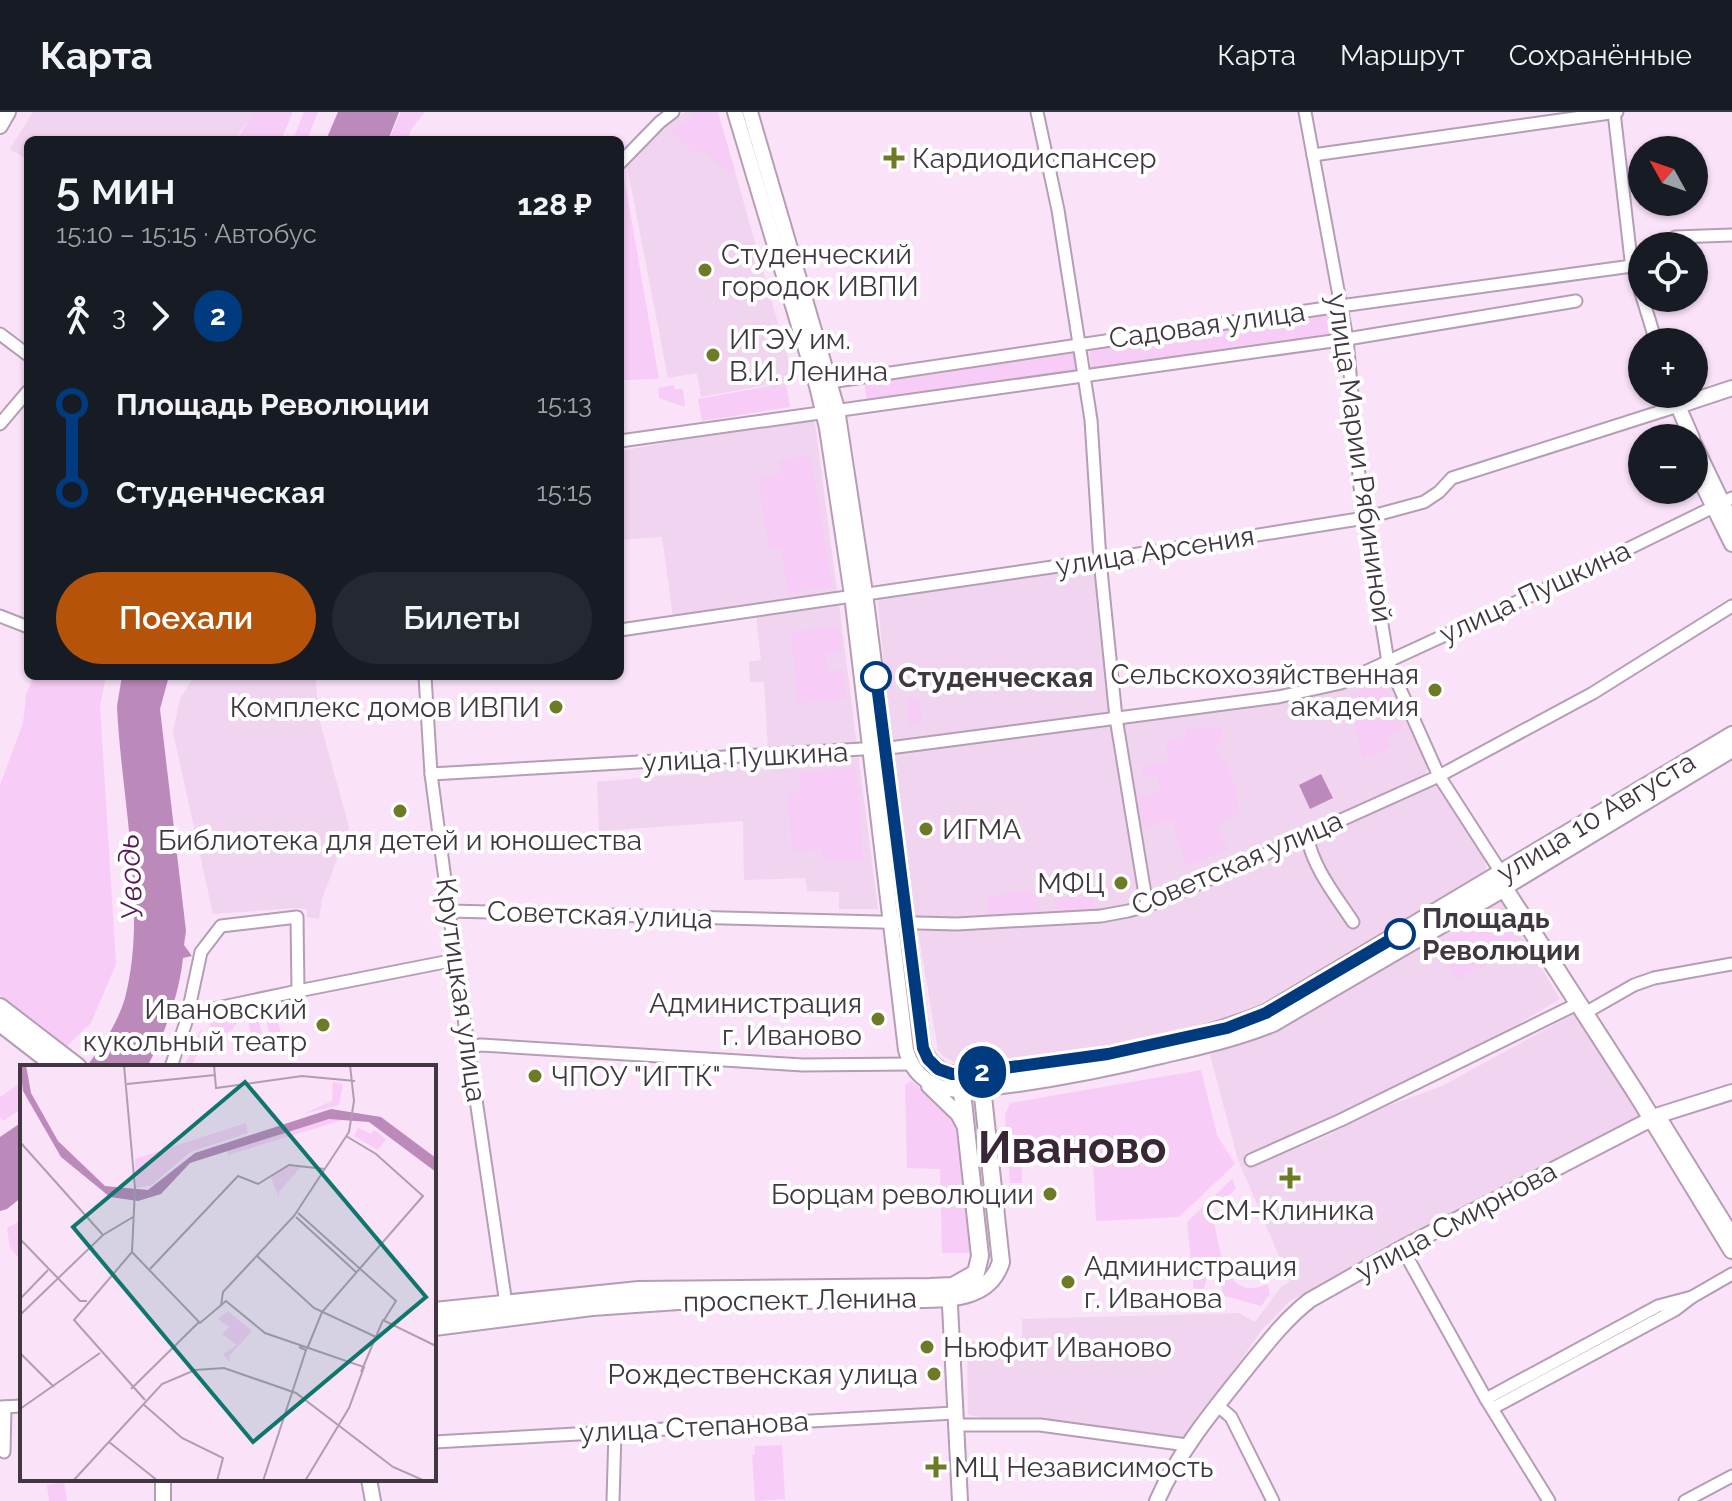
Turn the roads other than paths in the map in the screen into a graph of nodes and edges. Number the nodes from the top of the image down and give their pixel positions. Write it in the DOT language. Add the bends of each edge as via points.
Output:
graph roads {
  1 [pos="8,112"];
  2 [pos="673,112"];
  3 [pos="735,112"];
  4 [pos="750,112"];
  5 [pos="1037,112"];
  6 [pos="1305,112"];
  7 [pos="1615,112"];
  8 [pos="0,126"];
  9 [pos="1313,155"];
  10 [pos="624,159"];
  11 [pos="1628,232"];
  12 [pos="1732,235"];
  13 [pos="1708,236"];
  14 [pos="1628,267"];
  15 [pos="1576,301"];
  16 [pos="1341,305"];
  17 [pos="0,334"];
  18 [pos="1347,339"];
  19 [pos="1079,344"];
  20 [pos="24,352"];
  21 [pos="1084,376"];
  22 [pos="1732,379"];
  23 [pos="830,382"];
  24 [pos="1708,387"];
  25 [pos="1732,388"];
  26 [pos="1708,393"];
  27 [pos="24,396"];
  28 [pos="1653,408"];
  29 [pos="830,410"];
  30 [pos="0,424"];
  31 [pos="624,440"];
  32 [pos="1708,474"];
  33 [pos="1708,485"];
  34 [pos="1722,503"];
  35 [pos="1365,518"];
  36 [pos="1732,523"];
  37 [pos="1732,544"];
  38 [pos="1100,560"];
  39 [pos="858,594"];
  40 [pos="1732,606"];
  41 [pos="0,616"];
  42 [pos="24,625"];
  43 [pos="624,629"];
  44 [pos="1388,662"];
  45 [pos="425,680"];
  46 [pos="1116,718"];
  47 [pos="1732,735"];
  48 [pos="877,749"];
  49 [pos="1732,750"];
  50 [pos="431,774"];
  51 [pos="1439,776"];
  52 [pos="1652,790"];
  53 [pos="1307,836"];
  54 [pos="1505,882"];
  55 [pos="1147,906"];
  56 [pos="449,911"];
  57 [pos="897,922"];
  58 [pos="1353,922"];
  59 [pos="455,960"];
  60 [pos="1732,964"];
  61 [pos="298,991"];
  62 [pos="1584,1006"];
  63 [pos="0,1007"];
  64 [pos="189,1014"];
  65 [pos="0,1023"];
  66 [pos="469,1047"];
  67 [pos="58,1062"];
  68 [pos="910,1064"];
  69 [pos="172,1065"];
  70 [pos="921,1077"];
  71 [pos="981,1080"];
  72 [pos="961,1082"];
  73 [pos="1005,1084"];
  74 [pos="1732,1092"];
  75 [pos="986,1113"];
  76 [pos="1655,1117"];
  77 [pos="969,1137"];
  78 [pos="1251,1160"];
  79 [pos="1732,1233"];
  80 [pos="1402,1248"];
  81 [pos="1732,1250"];
  82 [pos="1732,1274"];
  83 [pos="949,1292"];
  84 [pos="506,1304"];
  85 [pos="436,1311"];
  86 [pos="436,1327"];
  87 [pos="1490,1404"];
  88 [pos="1217,1405"];
  89 [pos="3,1407"];
  90 [pos="954,1419"];
  91 [pos="615,1432"];
  92 [pos="436,1442"];
  93 [pos="1187,1445"];
  94 [pos="4,1452"];
  95 [pos="1732,1476"];
  96 [pos="369,1481"];
  97 [pos="373,1501"];
  98 [pos="613,1501"];
  99 [pos="960,1501"];
  100 [pos="1157,1501"];
  101 [pos="1273,1501"];
  102 [pos="1549,1501"];
  103 [pos="1685,1501"];
  1 -- 8 [label="main road"];
  2 -- 10 [label="street"];
  3 -- 29 [label="main road"];
  4 -- 23 [label="main road"];
  5 -- 19 [label="street"];
  6 -- 9 [label="street, улица Марии Рябининой"];
  7 -- 9 [label="street"];
  7 -- 11 [label="street"];
  9 -- 16 [label="street, улица Марии Рябининой"];
  12 -- 13 [label="street"];
  14 -- 16 [label="street, Садовая улица"];
  15 -- 18 [label="street, Садовая улица"];
  16 -- 18 [label="street, улица Марии Рябининой"];
  16 -- 19 [label="street, Садовая улица"];
  17 -- 20 [label="street"];
  18 -- 21 [label="street, Садовая улица"];
  18 -- 35 [label="street, улица Марии Рябининой"];
  19 -- 21 [label="street"];
  19 -- 23 [label="street, Садовая улица"];
  21 -- 29 [label="street, Садовая улица"];
  21 -- 38 [label="street"];
  22 -- 24 [label="main road"];
  23 -- 29 [label="main road"];
  25 -- 26 [label="main road, улица Арсения"];
  27 -- 30 [label="street"];
  28 -- 35 [label="street, улица Арсения" via="1452,478 1424,502"];
  29 -- 31 [label="street, Садовая улица"];
  29 -- 39 [label="main road"];
  32 -- 34 [label="main road"];
  33 -- 34 [label="main road"];
  34 -- 36 [label="main road"];
  34 -- 37 [label="main road"];
  34 -- 44 [label="street, улица Пушкина"];
  35 -- 38 [label="street, улица Арсения"];
  35 -- 44 [label="street, улица Марии Рябининой"];
  38 -- 39 [label="street, улица Арсения"];
  38 -- 46 [label="street"];
  39 -- 43 [label="street, улица Арсения"];
  39 -- 48 [label="main road"];
  40 -- 51 [label="street, Советская улица" via="1593,693"];
  41 -- 42 [label="street"];
  44 -- 46 [label="street, улица Пушкина" via="1341,683 1278,697"];
  44 -- 51 [label="street, улица Марии Рябининой"];
  45 -- 50 [label="street, Крутицкая улица"];
  46 -- 48 [label="street, улица Пушкина"];
  46 -- 55 [label="street"];
  47 -- 52 [label="highway, улица 10 Августа"];
  48 -- 50 [label="street, улица Пушкина"];
  48 -- 57 [label="main road"];
  49 -- 52 [label="main road, улица 10 Августа"];
  50 -- 56 [label="street, Крутицкая улица"];
  51 -- 53 [label="street, Советская улица"];
  51 -- 54 [label="street, улица Марии Рябининой"];
  52 -- 54 [label="highway, улица 10 Августа"];
  53 -- 55 [label="street, Советская улица"];
  53 -- 58 [label="street" via="1309,850"];
  54 -- 62 [label="highway, улица Марии Рябининой"];
  54 -- 71 [label="highway, улица 10 Августа" via="1243,1023"];
  54 -- 73 [label="highway, улица 10 Августа" via="1251,1032 1112,1067"];
  55 -- 57 [label="street, Советская улица" via="1101,916"];
  56 -- 57 [label="street, Советская улица"];
  56 -- 59 [label="street, Крутицкая улица"];
  57 -- 68 [label="main road"];
  57 -- 72 [label="main road" via="923,1048 928,1059"];
  59 -- 61 [label="street"];
  59 -- 66 [label="street, Крутицкая улица"];
  60 -- 62 [label="street" via="1654,978"];
  61 -- 64 [label="street"];
  61 -- 64 [label="street" via="297,917 221,926 201,952"];
  62 -- 76 [label="highway, улица Марии Рябининой"];
  62 -- 78 [label="street"];
  63 -- 67 [label="highway"];
  64 -- 69 [label="street"];
  65 -- 67 [label="highway"];
  66 -- 68 [label="street" via="803,1065"];
  66 -- 84 [label="street, Крутицкая улица"];
  68 -- 70 [label="main road"];
  70 -- 72 [label="main road, улица 10 Августа" via="940,1088"];
  70 -- 77 [label="main road, проспект Ленина" via="958,1114"];
  71 -- 72 [label="highway, улица 10 Августа"];
  71 -- 73 [label="highway, улица 10 Августа"];
  71 -- 75 [label="highway, проспект Ленина"];
  72 -- 77 [label="highway, проспект Ленина"];
  73 -- 75 [label="highway" via="994,1092"];
  74 -- 76 [label="main road, улица Смирнова"];
  75 -- 83 [label="highway, проспект Ленина" via="1001,1262 985,1286 970,1295"];
  76 -- 79 [label="street"];
  76 -- 80 [label="main road, улица Смирнова"];
  76 -- 81 [label="highway, улица Марии Рябининой"];
  77 -- 83 [label="highway, проспект Ленина" via="980,1264 973,1276"];
  80 -- 87 [label="street"];
  80 -- 88 [label="main road, улица Смирнова" via="1297,1310"];
  82 -- 87 [label="street" via="1692,1297 1658,1306"];
  83 -- 84 [label="highway, проспект Ленина" via="639,1290"];
  83 -- 86 [label="highway, проспект Ленина" via="678,1301"];
  83 -- 90 [label="main road"];
  84 -- 85 [label="highway, проспект Ленина"];
  87 -- 102 [label="street"];
  88 -- 93 [label="main road, улица Смирнова"];
  88 -- 101 [label="street" via="1231,1417"];
  89 -- 94 [label="street"];
  90 -- 91 [label="street, улица Степанова"];
  90 -- 93 [label="street, улица Степанова"];
  90 -- 99 [label="main road"];
  91 -- 92 [label="street, улица Степанова"];
  91 -- 98 [label="street"];
  93 -- 100 [label="main road, улица Смирнова"];
  95 -- 103 [label="street"];
  96 -- 97 [label="main road"];
}
